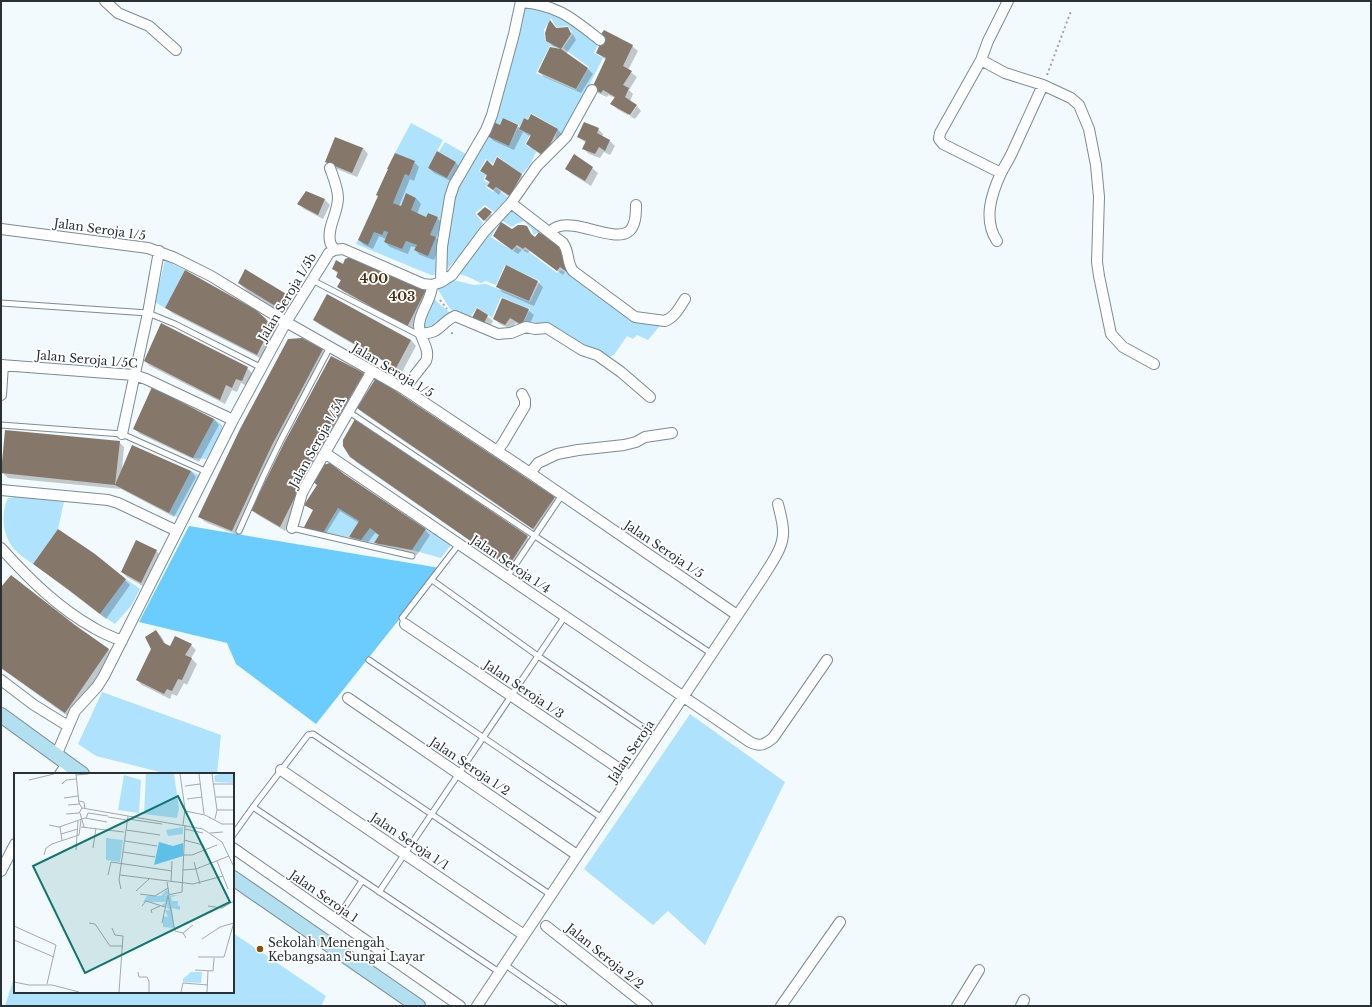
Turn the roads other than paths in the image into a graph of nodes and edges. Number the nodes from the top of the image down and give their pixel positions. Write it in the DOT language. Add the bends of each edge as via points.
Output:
graph roads {
  1 [pos="105,1"];
  2 [pos="1008,1"];
  3 [pos="521,2"];
  4 [pos="600,40"];
  5 [pos="176,50"];
  6 [pos="981,60"];
  7 [pos="1043,85"];
  8 [pos="592,90"];
  9 [pos="330,168"];
  10 [pos="1001,173"];
  11 [pos="511,203"];
  12 [pos="636,205"];
  13 [pos="1,229"];
  14 [pos="549,232"];
  15 [pos="997,241"];
  16 [pos="334,250"];
  17 [pos="159,251"];
  18 [pos="312,280"];
  19 [pos="436,284"];
  20 [pos="685,299"];
  21 [pos="1,302"];
  22 [pos="148,313"];
  23 [pos="286,322"];
  24 [pos="421,335"];
  25 [pos="330,347"];
  26 [pos="1154,364"];
  27 [pos="2,365"];
  28 [pos="262,368"];
  29 [pos="372,371"];
  30 [pos="134,375"];
  31 [pos="404,389"];
  32 [pos="522,394"];
  33 [pos="1,395"];
  34 [pos="650,397"];
  35 [pos="349,412"];
  36 [pos="233,420"];
  37 [pos="1,425"];
  38 [pos="672,433"];
  39 [pos="122,434"];
  40 [pos="497,451"];
  41 [pos="325,453"];
  42 [pos="207,472"];
  43 [pos="530,473"];
  44 [pos="1,490"];
  45 [pos="562,495"];
  46 [pos="778,504"];
  47 [pos="292,528"];
  48 [pos="177,531"];
  49 [pos="239,531"];
  50 [pos="534,536"];
  51 [pos="459,544"];
  52 [pos="1,548"];
  53 [pos="412,556"];
  54 [pos="507,577"];
  55 [pos="432,580"];
  56 [pos="565,616"];
  57 [pos="737,616"];
  58 [pos="405,624"];
  59 [pos="122,641"];
  60 [pos="712,654"];
  61 [pos="538,656"];
  62 [pos="369,660"];
  63 [pos="827,660"];
  64 [pos="1,680"];
  65 [pos="511,696"];
  66 [pos="683,697"];
  67 [pos="348,698"];
  68 [pos="1,715"];
  69 [pos="68,726"];
  70 [pos="656,736"];
  71 [pos="483,738"];
  72 [pos="61,765"];
  73 [pos="281,770"];
  74 [pos="80,773"];
  75 [pos="459,774"];
  76 [pos="630,776"];
  77 [pos="253,807"];
  78 [pos="432,814"];
  79 [pos="602,818"];
  80 [pos="234,834"];
  81 [pos="14,846"];
  82 [pos="234,849"];
  83 [pos="405,854"];
  84 [pos="577,855"];
  85 [pos="2,865"];
  86 [pos="234,879"];
  87 [pos="362,881"];
  88 [pos="380,892"];
  89 [pos="551,895"];
  90 [pos="336,920"];
  91 [pos="840,922"];
  92 [pos="546,926"];
  93 [pos="524,935"];
  94 [pos="502,968"];
  95 [pos="979,970"];
  96 [pos="418,1006"];
  97 [pos="460,1006"];
  98 [pos="477,1006"];
  99 [pos="564,1006"];
  100 [pos="647,1006"];
  101 [pos="781,1006"];
  102 [pos="957,1006"];
  1 -- 5 [label="street" via="118,13 149,26"];
  2 -- 6 [label="street"];
  3 -- 4 [label="street" via="536,3 566,14"];
  3 -- 19 [label="street" via="492,115 450,196"];
  6 -- 7 [label="street" via="1005,73"];
  6 -- 10 [label="street" via="939,139 943,144"];
  7 -- 10 [label="street"];
  7 -- 26 [label="street" via="1076,101 1089,129 1098,178 1097,262 1111,334 1123,347"];
  8 -- 11 [label="street" via="566,137 537,166"];
  9 -- 16 [label="street" via="338,196 330,238"];
  10 -- 15 [label="street" via="989,213 993,235"];
  11 -- 14 [label="street"];
  11 -- 19 [label="street" via="480,237 452,275"];
  12 -- 14 [label="street" via="633,226 628,232 615,234 566,226 557,227"];
  13 -- 17 [label="street, Jalan Seroja 1/5" via="133,245"];
  14 -- 20 [label="street" via="567,248 569,265 573,271 635,317 665,321 676,313"];
  16 -- 18 [label="street, Jalan Seroja 1/5b" via="329,253"];
  16 -- 19 [label="street, Jalan Seroja 1/5b" via="347,250 423,284"];
  17 -- 22 [label="street"];
  17 -- 23 [label="street, Jalan Seroja 1/5" via="211,276"];
  18 -- 23 [label="street, Jalan Seroja 1/5b"];
  18 -- 24 [label="lane"];
  19 -- 24 [label="street" via="420,319"];
  21 -- 22 [label="lane"];
  22 -- 28 [label="lane"];
  22 -- 30 [label="street"];
  23 -- 25 [label="street, Jalan Seroja 1/5"];
  23 -- 28 [label="street, Jalan Seroja 1/5b"];
  24 -- 31 [label="street" via="428,357"];
  24 -- 34 [label="street" via="436,332 455,316 498,334 511,333 526,327 547,328 582,350 597,355"];
  25 -- 29 [label="street, Jalan Seroja 1/5"];
  25 -- 49 [label="lane" via="278,447"];
  27 -- 30 [label="street, Jalan Seroja 1/5C"];
  27 -- 33 [label="street"];
  28 -- 36 [label="street, Jalan Seroja 1/5b"];
  29 -- 31 [label="street, Jalan Seroja 1/5"];
  29 -- 35 [label="street, Jalan Seroja 1/5A"];
  30 -- 36 [label="street, Jalan Seroja 1/5C"];
  30 -- 39 [label="street"];
  31 -- 40 [label="street, Jalan Seroja 1/5"];
  32 -- 40 [label="street" via="525,406"];
  35 -- 41 [label="street, Jalan Seroja 1/5A"];
  35 -- 50 [label="lane"];
  36 -- 42 [label="street, Jalan Seroja 1/5b"];
  37 -- 39 [label="lane"];
  38 -- 43 [label="street" via="645,437 624,445 556,454 538,463"];
  39 -- 42 [label="lane"];
  40 -- 43 [label="street, Jalan Seroja 1/5"];
  41 -- 47 [label="street, Jalan Seroja 1/5A" via="302,492"];
  41 -- 51 [label="street, Jalan Seroja 1/4"];
  42 -- 48 [label="street, Jalan Seroja 1/5b"];
  43 -- 45 [label="street, Jalan Seroja 1/5"];
  44 -- 48 [label="street" via="108,500"];
  45 -- 50 [label="lane"];
  45 -- 57 [label="street, Jalan Seroja 1/5"];
  46 -- 57 [label="street, Jalan Seroja" via="783,527 782,540 763,578"];
  47 -- 53 [label="lane"];
  48 -- 59 [label="street, Jalan Seroja 1/5b"];
  50 -- 54 [label="lane"];
  50 -- 60 [label="lane"];
  51 -- 54 [label="street, Jalan Seroja 1/4"];
  51 -- 55 [label="lane"];
  52 -- 59 [label="street" via="58,604 93,628"];
  54 -- 56 [label="street, Jalan Seroja 1/4"];
  55 -- 58 [label="lane" via="402,618"];
  55 -- 61 [label="lane"];
  56 -- 61 [label="lane"];
  56 -- 66 [label="street, Jalan Seroja 1/4"];
  57 -- 60 [label="street, Jalan Seroja"];
  58 -- 65 [label="street, Jalan Seroja 1/3"];
  59 -- 69 [label="street, Jalan Seroja 1/5b" via="100,682 75,711"];
  60 -- 66 [label="street, Jalan Seroja"];
  61 -- 65 [label="lane"];
  61 -- 70 [label="lane"];
  62 -- 71 [label="lane"];
  63 -- 66 [label="street, Jalan Seroja 1/4" via="773,738 765,745 750,742"];
  64 -- 69 [label="street"];
  65 -- 71 [label="lane"];
  65 -- 76 [label="street, Jalan Seroja 1/3"];
  66 -- 70 [label="street, Jalan Seroja"];
  67 -- 75 [label="street, Jalan Seroja 1/2"];
  68 -- 72 [label="main road"];
  69 -- 72 [label="street, Jalan Seroja 1/5b"];
  70 -- 76 [label="street, Jalan Seroja"];
  71 -- 75 [label="lane"];
  71 -- 79 [label="lane"];
  72 -- 74 [label="main road"];
  73 -- 77 [label="lane"];
  73 -- 78 [label="lane" via="308,735 313,734"];
  73 -- 83 [label="street, Jalan Seroja 1/1"];
  75 -- 78 [label="lane"];
  75 -- 84 [label="street, Jalan Seroja 1/2"];
  76 -- 79 [label="street, Jalan Seroja"];
  77 -- 80 [label="lane"];
  77 -- 87 [label="lane"];
  78 -- 83 [label="lane"];
  78 -- 89 [label="lane"];
  79 -- 84 [label="street, Jalan Seroja"];
  81 -- 85 [label="street"];
  82 -- 90 [label="street, Jalan Seroja 1"];
  83 -- 88 [label="lane"];
  83 -- 93 [label="street, Jalan Seroja 1/1"];
  84 -- 89 [label="street, Jalan Seroja"];
  86 -- 96 [label="main road"];
  87 -- 88 [label="lane"];
  87 -- 90 [label="lane"];
  88 -- 94 [label="lane"];
  89 -- 93 [label="street, Jalan Seroja"];
  90 -- 97 [label="street, Jalan Seroja 1"];
  91 -- 101 [label="street"];
  92 -- 100 [label="street, Jalan Seroja 2/2"];
  93 -- 94 [label="street, Jalan Seroja"];
  94 -- 98 [label="street, Jalan Seroja"];
  94 -- 99 [label="lane"];
  95 -- 102 [label="street"];
}
